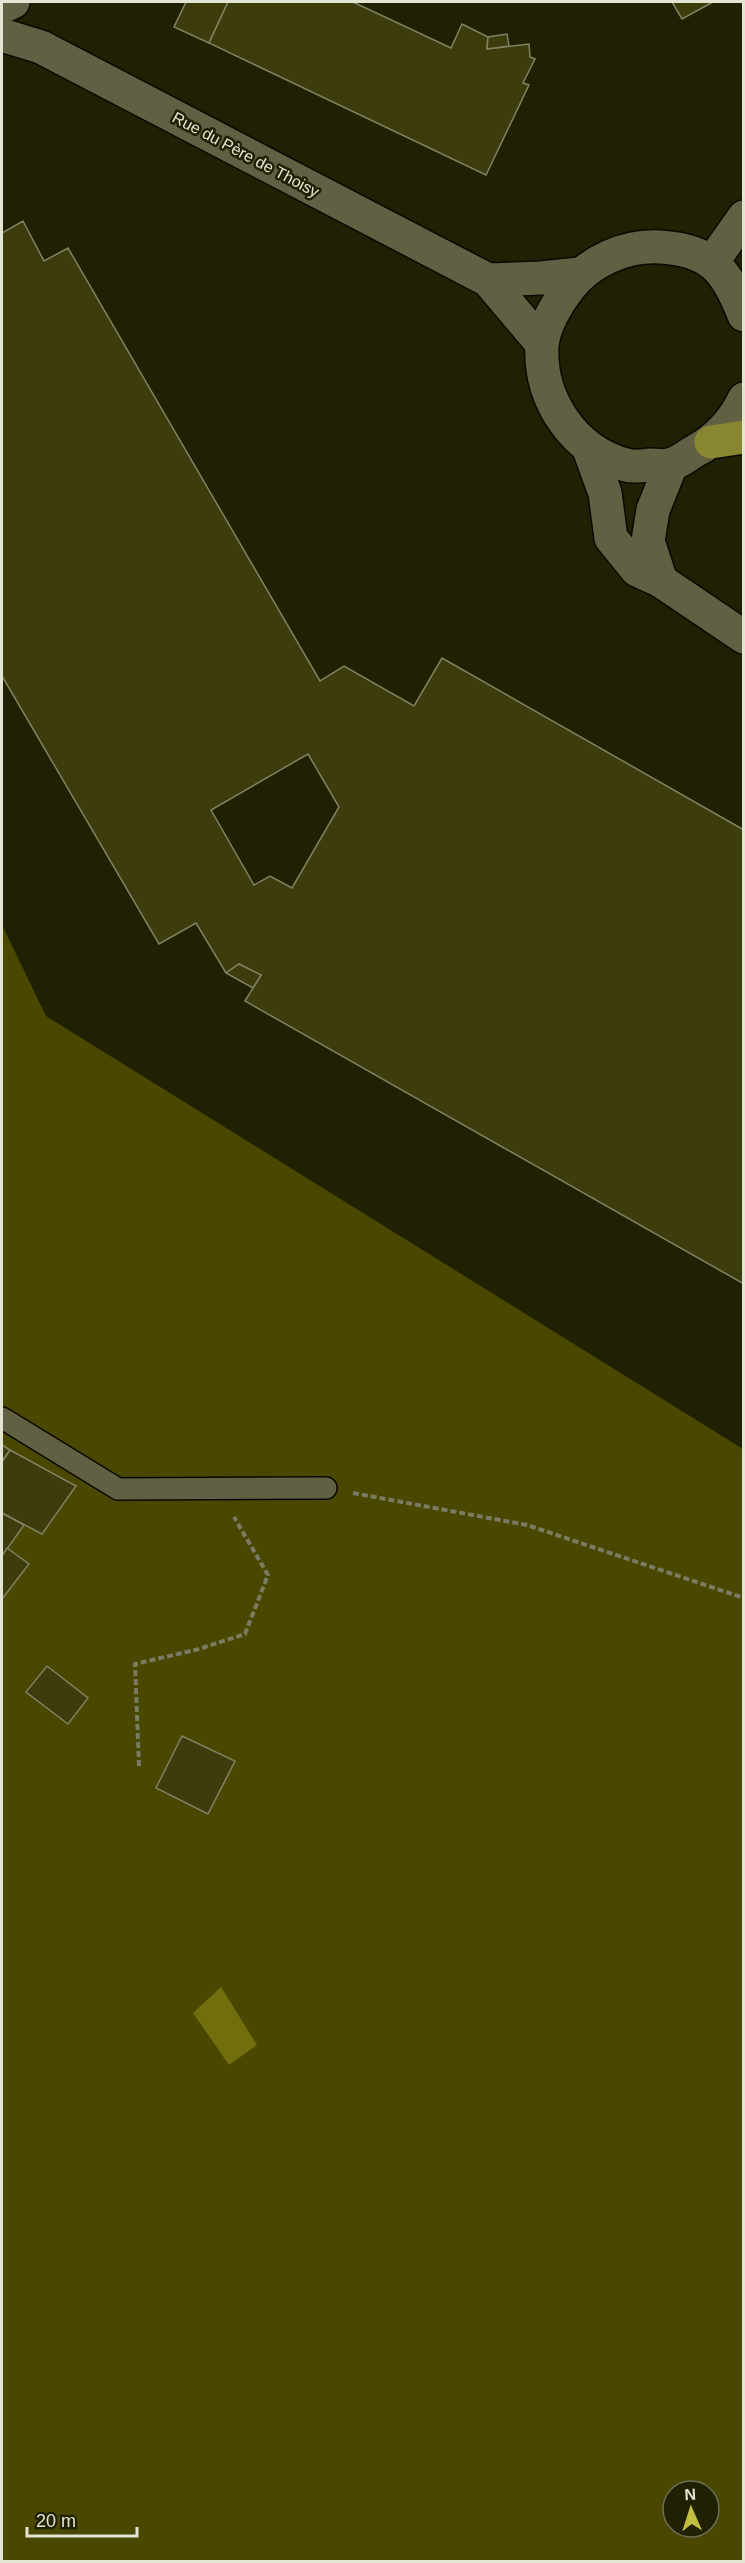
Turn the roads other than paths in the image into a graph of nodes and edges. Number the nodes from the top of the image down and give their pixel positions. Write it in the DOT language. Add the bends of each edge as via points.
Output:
graph roads {
  1 [pos="13,2"];
  2 [pos="2,7"];
  3 [pos="2,35"];
  4 [pos="744,217"];
  5 [pos="713,261"];
  6 [pos="580,274"];
  7 [pos="488,280"];
  8 [pos="744,315"];
  9 [pos="542,344"];
  10 [pos="744,399"];
  11 [pos="744,437"];
  12 [pos="711,442"];
  13 [pos="589,449"];
  14 [pos="671,465"];
  15 [pos="661,581"];
  16 [pos="744,637"];
  17 [pos="2,1418"];
  18 [pos="326,1488"];
  1 -- 2 [label="street"];
  3 -- 7 [label="street, Rue du Père de Thoisy" via="41,47"];
  4 -- 5 [label="street"];
  5 -- 6 [label="street, Rue du Père de Thoisy" via="684,248 649,247 613,255"];
  5 -- 8 [label="street"];
  6 -- 7 [label="street, Rue du Père de Thoisy"];
  6 -- 9 [label="street, Rue du Père de Thoisy" via="556,305"];
  7 -- 9 [label="street, Rue du Père de Thoisy"];
  9 -- 13 [label="street, Rue du Père de Thoisy" via="545,379 559,416"];
  10 -- 12 [label="street, Rue du Père de Thoisy"];
  11 -- 12 [label="highway"];
  12 -- 14 [label="street, Rue du Père de Thoisy"];
  13 -- 14 [label="street, Rue du Père de Thoisy" via="628,466"];
  13 -- 15 [label="street" via="605,493 611,538 637,570"];
  14 -- 15 [label="street" via="653,510 648,541"];
  15 -- 16 [label="street"];
  17 -- 18 [label="lane" via="118,1489"];
}
